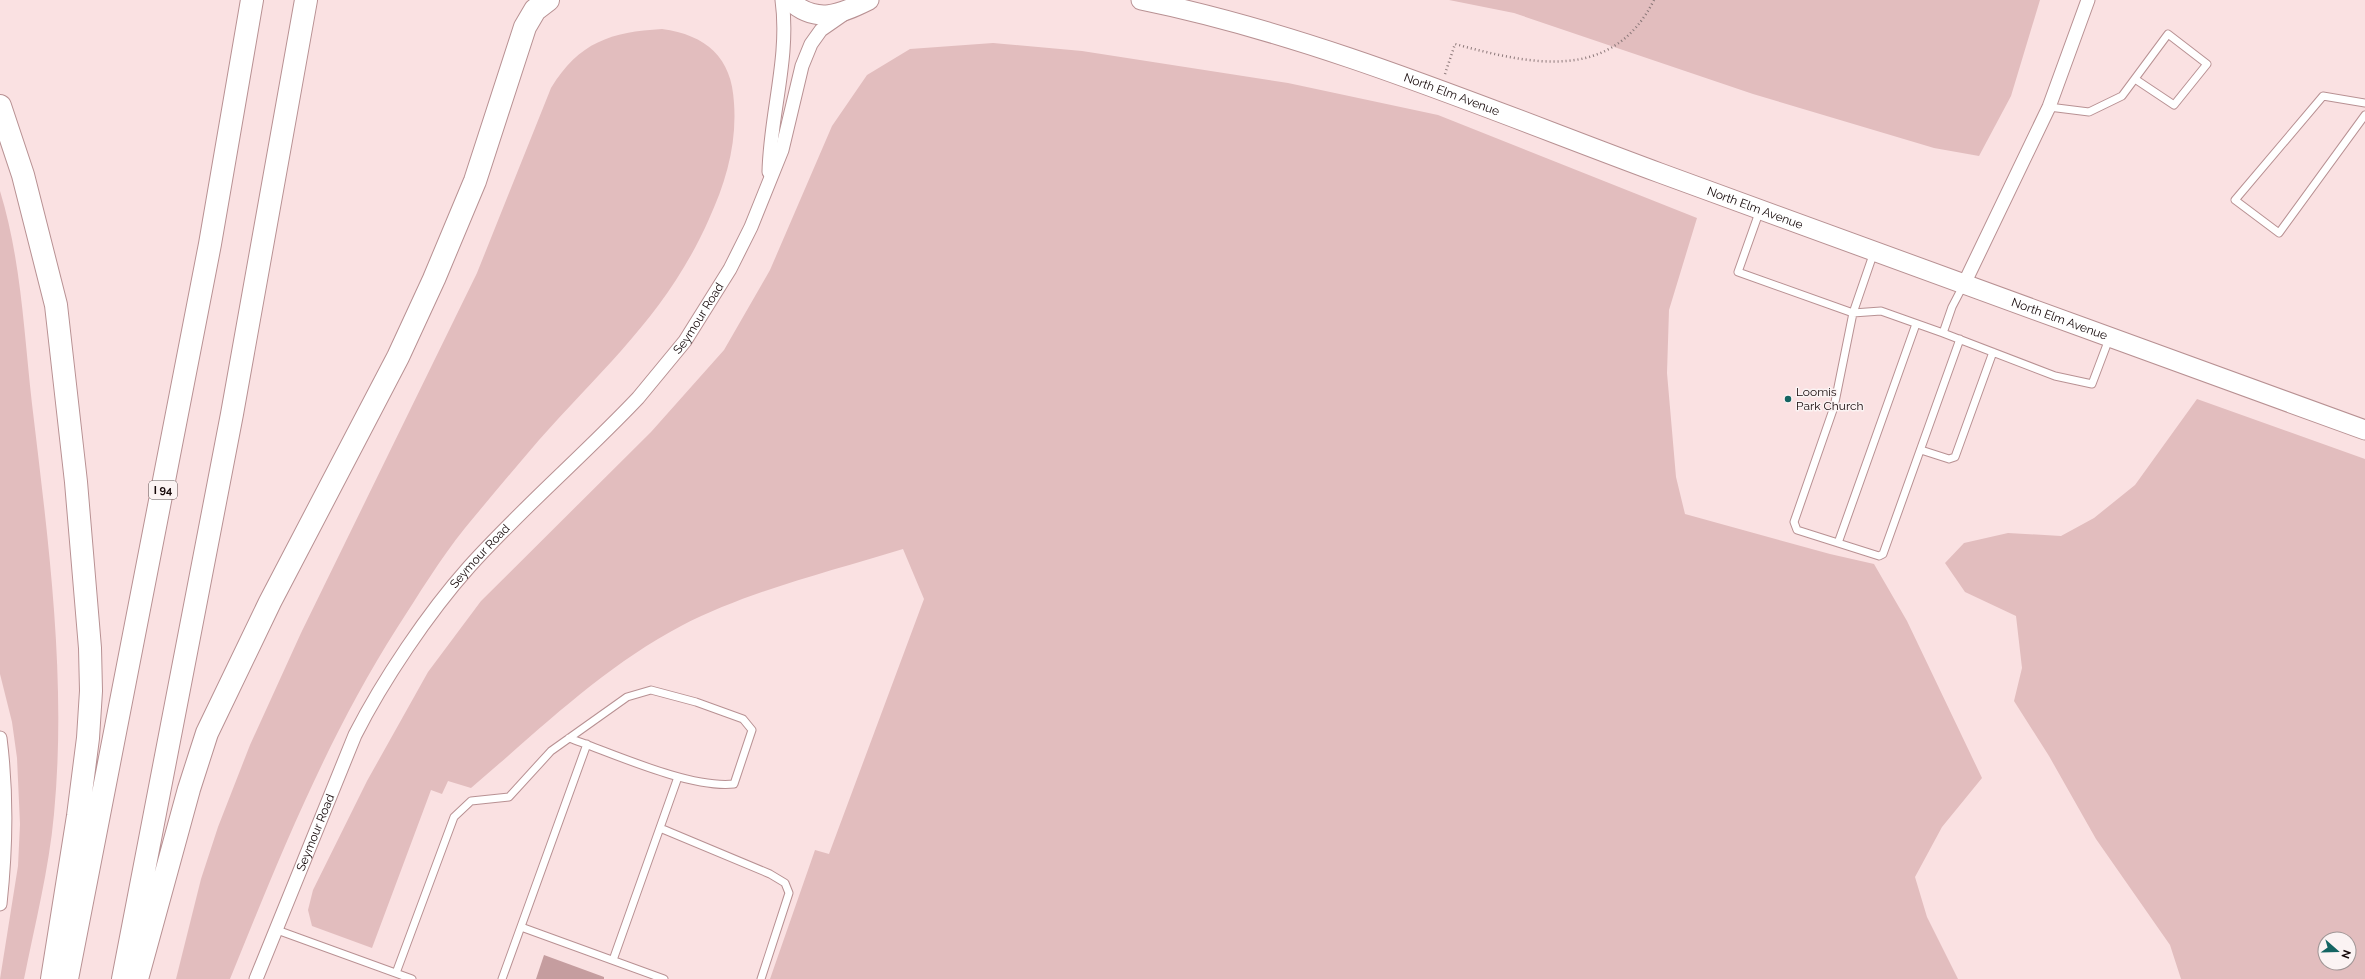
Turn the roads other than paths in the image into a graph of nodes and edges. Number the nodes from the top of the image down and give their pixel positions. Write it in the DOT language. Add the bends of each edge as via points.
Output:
graph roads {
  1 [pos="252,0"];
  2 [pos="306,0"];
  3 [pos="548,0"];
  4 [pos="782,0"];
  5 [pos="789,0"];
  6 [pos="1142,0"];
  7 [pos="2088,0"];
  8 [pos="864,2"];
  9 [pos="2135,79"];
  10 [pos="2365,103"];
  11 [pos="0,106"];
  12 [pos="2049,107"];
  13 [pos="2365,115"];
  14 [pos="769,178"];
  15 [pos="1760,210"];
  16 [pos="1875,252"];
  17 [pos="1964,284"];
  18 [pos="1853,313"];
  19 [pos="1916,324"];
  20 [pos="1943,333"];
  21 [pos="2110,337"];
  22 [pos="1960,340"];
  23 [pos="1993,352"];
  24 [pos="2365,430"];
  25 [pos="1921,450"];
  26 [pos="1838,543"];
  27 [pos="0,738"];
  28 [pos="569,738"];
  29 [pos="587,744"];
  30 [pos="678,777"];
  31 [pos="660,828"];
  32 [pos="0,904"];
  33 [pos="521,927"];
  34 [pos="277,930"];
  35 [pos="613,960"];
  36 [pos="396,973"];
  37 [pos="52,979"];
  38 [pos="67,979"];
  39 [pos="123,979"];
  40 [pos="137,979"];
  41 [pos="256,979"];
  42 [pos="412,979"];
  43 [pos="502,979"];
  44 [pos="664,979"];
  45 [pos="761,979"];
  1 -- 38 [label="highway, I 94" via="210,244"];
  2 -- 39 [label="highway" via="232,414"];
  3 -- 40 [label="highway" via="535,10 525,27 475,181 411,330 270,602 207,733"];
  4 -- 14 [label="street, Seymour Road" via="783,45 770,146"];
  5 -- 8 [label="main road" via="799,8 818,15 839,14"];
  6 -- 15 [label="main road, North Elm Avenue" via="1289,38"];
  7 -- 12 [label="street"];
  8 -- 14 [label="street, Seymour Road" via="822,30 811,44 802,66 786,139"];
  9 -- 9 [label="lane" via="2168,34 2207,64 2174,104"];
  9 -- 12 [label="lane" via="2122,96 2089,112"];
  10 -- 13 [label="lane" via="2323,96 2235,200 2279,233"];
  11 -- 37 [label="highway" via="27,187 56,305 78,498 90,648 88,738"];
  12 -- 17 [label="street"];
  14 -- 34 [label="street, Seymour Road" via="751,227 730,269 678,351 619,419 468,569 431,616 387,680 355,735"];
  15 -- 16 [label="main road, North Elm Avenue"];
  15 -- 18 [label="lane" via="1738,272"];
  16 -- 17 [label="main road, North Elm Avenue"];
  16 -- 18 [label="lane"];
  17 -- 20 [label="lane"];
  17 -- 21 [label="main road, North Elm Avenue"];
  18 -- 19 [label="lane" via="1881,311"];
  18 -- 26 [label="lane" via="1834,407 1794,522 1797,530"];
  19 -- 20 [label="lane"];
  19 -- 26 [label="lane"];
  20 -- 22 [label="lane"];
  21 -- 23 [label="lane" via="2092,384 2055,376"];
  21 -- 24 [label="main road, North Elm Avenue"];
  22 -- 23 [label="lane"];
  22 -- 25 [label="lane"];
  23 -- 25 [label="lane" via="1955,457 1950,459"];
  25 -- 26 [label="lane" via="1883,554 1879,556"];
  27 -- 32 [label="street" via="5,808"];
  28 -- 29 [label="lane"];
  28 -- 30 [label="lane" via="627,697 651,690 696,702 743,719 752,730 734,784 721,786"];
  28 -- 36 [label="lane" via="551,750 509,797 471,801 454,817"];
  29 -- 30 [label="lane"];
  29 -- 33 [label="lane"];
  30 -- 31 [label="lane"];
  31 -- 35 [label="lane"];
  31 -- 45 [label="lane" via="770,874 785,883 789,893"];
  33 -- 35 [label="lane"];
  33 -- 43 [label="lane"];
  34 -- 36 [label="lane"];
  34 -- 41 [label="street, Seymour Road"];
  35 -- 44 [label="lane"];
  36 -- 42 [label="lane"];
}
